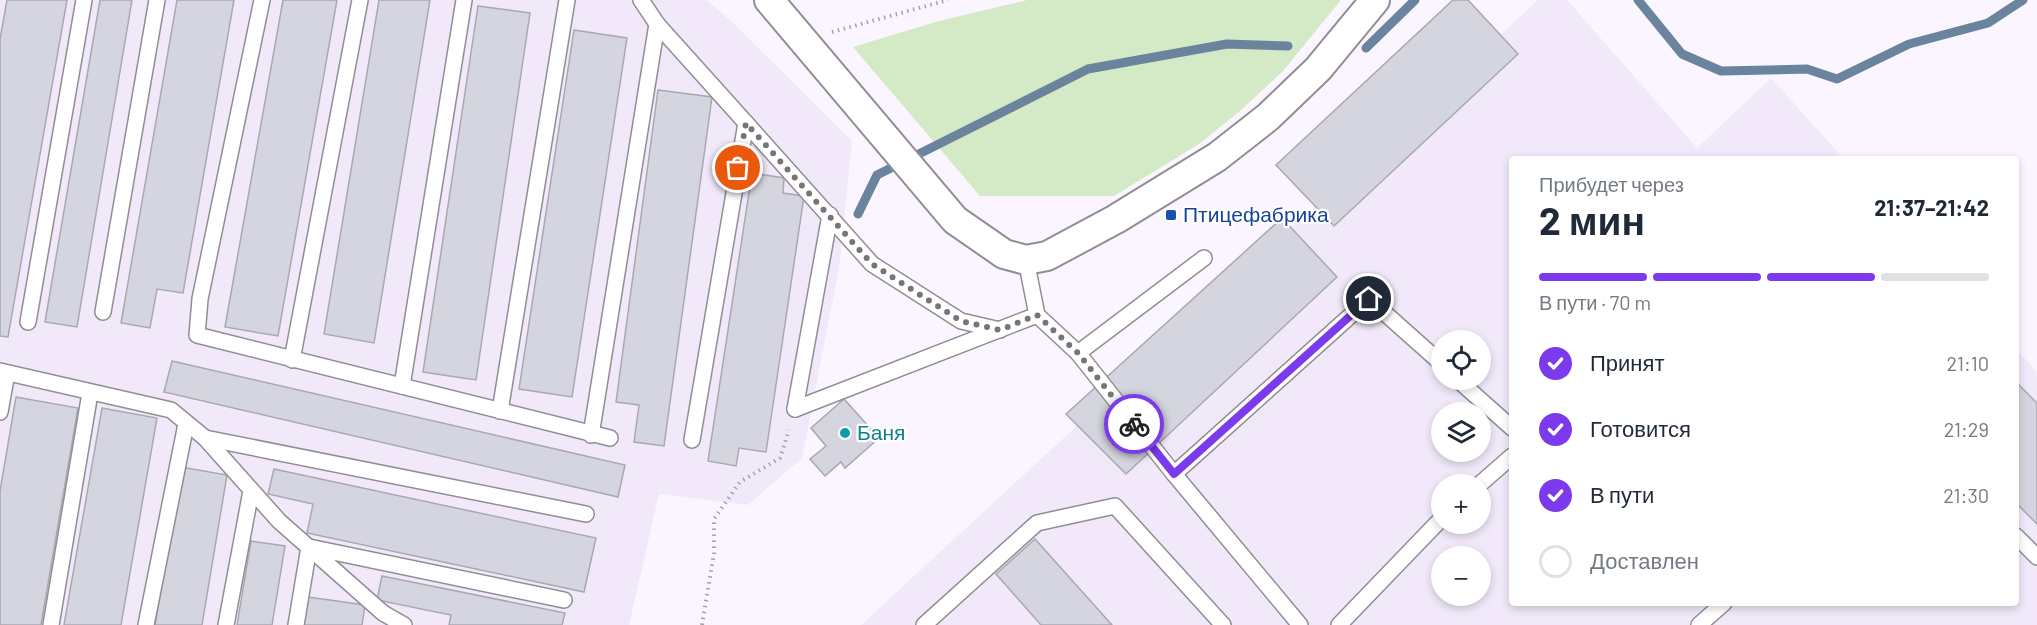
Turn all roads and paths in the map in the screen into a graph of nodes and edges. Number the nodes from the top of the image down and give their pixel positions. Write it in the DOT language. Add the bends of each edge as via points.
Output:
graph roads {
  1 [pos="84,0"];
  2 [pos="157,0"];
  3 [pos="262,0"];
  4 [pos="360,0"];
  5 [pos="464,0"];
  6 [pos="567,0"];
  7 [pos="641,0"];
  8 [pos="769,0"];
  9 [pos="948,0"];
  10 [pos="1375,0"];
  11 [pos="657,24"];
  12 [pos="803,41"];
  13 [pos="746,123"];
  14 [pos="830,215"];
  15 [pos="1204,258"];
  16 [pos="1026,260"];
  17 [pos="103,312"];
  18 [pos="1037,315"];
  19 [pos="28,322"];
  20 [pos="1000,330"];
  21 [pos="1078,353"];
  22 [pos="1431,354"];
  23 [pos="292,360"];
  24 [pos="3,372"];
  25 [pos="402,386"];
  26 [pos="1469,390"];
  27 [pos="90,393"];
  28 [pos="795,409"];
  29 [pos="500,411"];
  30 [pos="0,412"];
  31 [pos="186,424"];
  32 [pos="1509,425"];
  33 [pos="591,435"];
  34 [pos="205,438"];
  35 [pos="610,438"];
  36 [pos="692,440"];
  37 [pos="1509,459"];
  38 [pos="1174,474"];
  39 [pos="1491,474"];
  40 [pos="251,490"];
  41 [pos="586,514"];
  42 [pos="1431,529"];
  43 [pos="2019,539"];
  44 [pos="309,547"];
  45 [pos="2037,557"];
  46 [pos="564,600"];
  47 [pos="1721,606"];
  48 [pos="382,619"];
  49 [pos="51,625"];
  50 [pos="146,625"];
  51 [pos="226,625"];
  52 [pos="296,625"];
  53 [pos="404,625"];
  54 [pos="702,625"];
  55 [pos="924,625"];
  56 [pos="1223,625"];
  57 [pos="1300,625"];
  58 [pos="1339,625"];
  59 [pos="1699,625"];
  1 -- 19 [label="lane"];
  2 -- 17 [label="lane"];
  3 -- 23 [label="lane" via="200,299 197,335"];
  4 -- 23 [label="lane"];
  5 -- 25 [label="lane"];
  6 -- 29 [label="lane"];
  7 -- 11 [label="lane"];
  8 -- 12 [label="street"];
  9 -- 12 [label="path"];
  10 -- 16 [label="street" via="1318,69 1268,117 1217,157 1096,230 1047,256"];
  11 -- 13 [label="lane"];
  11 -- 33 [label="lane"];
  12 -- 16 [label="street" via="955,219 1004,254"];
  13 -- 14 [label="lane"];
  13 -- 36 [label="lane"];
  14 -- 20 [label="lane" via="872,264 961,321"];
  14 -- 28 [label="lane"];
  15 -- 21 [label="lane"];
  16 -- 18 [label="lane"];
  18 -- 20 [label="lane"];
  18 -- 21 [label="lane"];
  20 -- 28 [label="lane"];
  21 -- 38 [label="lane"];
  22 -- 38 [label="lane" via="1369,299"];
  23 -- 25 [label="lane"];
  24 -- 27 [label="lane"];
  24 -- 30 [label="lane"];
  25 -- 29 [label="lane"];
  26 -- 32 [label="lane"];
  27 -- 31 [label="lane" via="171,410"];
  27 -- 49 [label="lane"];
  28 -- 54 [label="path" via="780,458 740,483 714,519 714,553"];
  29 -- 33 [label="lane"];
  31 -- 34 [label="lane"];
  31 -- 50 [label="lane"];
  33 -- 35 [label="lane"];
  34 -- 40 [label="lane"];
  34 -- 41 [label="lane"];
  37 -- 39 [label="lane"];
  38 -- 57 [label="lane"];
  40 -- 44 [label="lane"];
  40 -- 51 [label="lane"];
  42 -- 58 [label="lane"];
  43 -- 45 [label="lane"];
  44 -- 46 [label="lane"];
  44 -- 48 [label="lane"];
  44 -- 52 [label="lane"];
  47 -- 59 [label="lane"];
  48 -- 53 [label="lane"];
  55 -- 56 [label="lane" via="1037,523 1115,506"];
}
